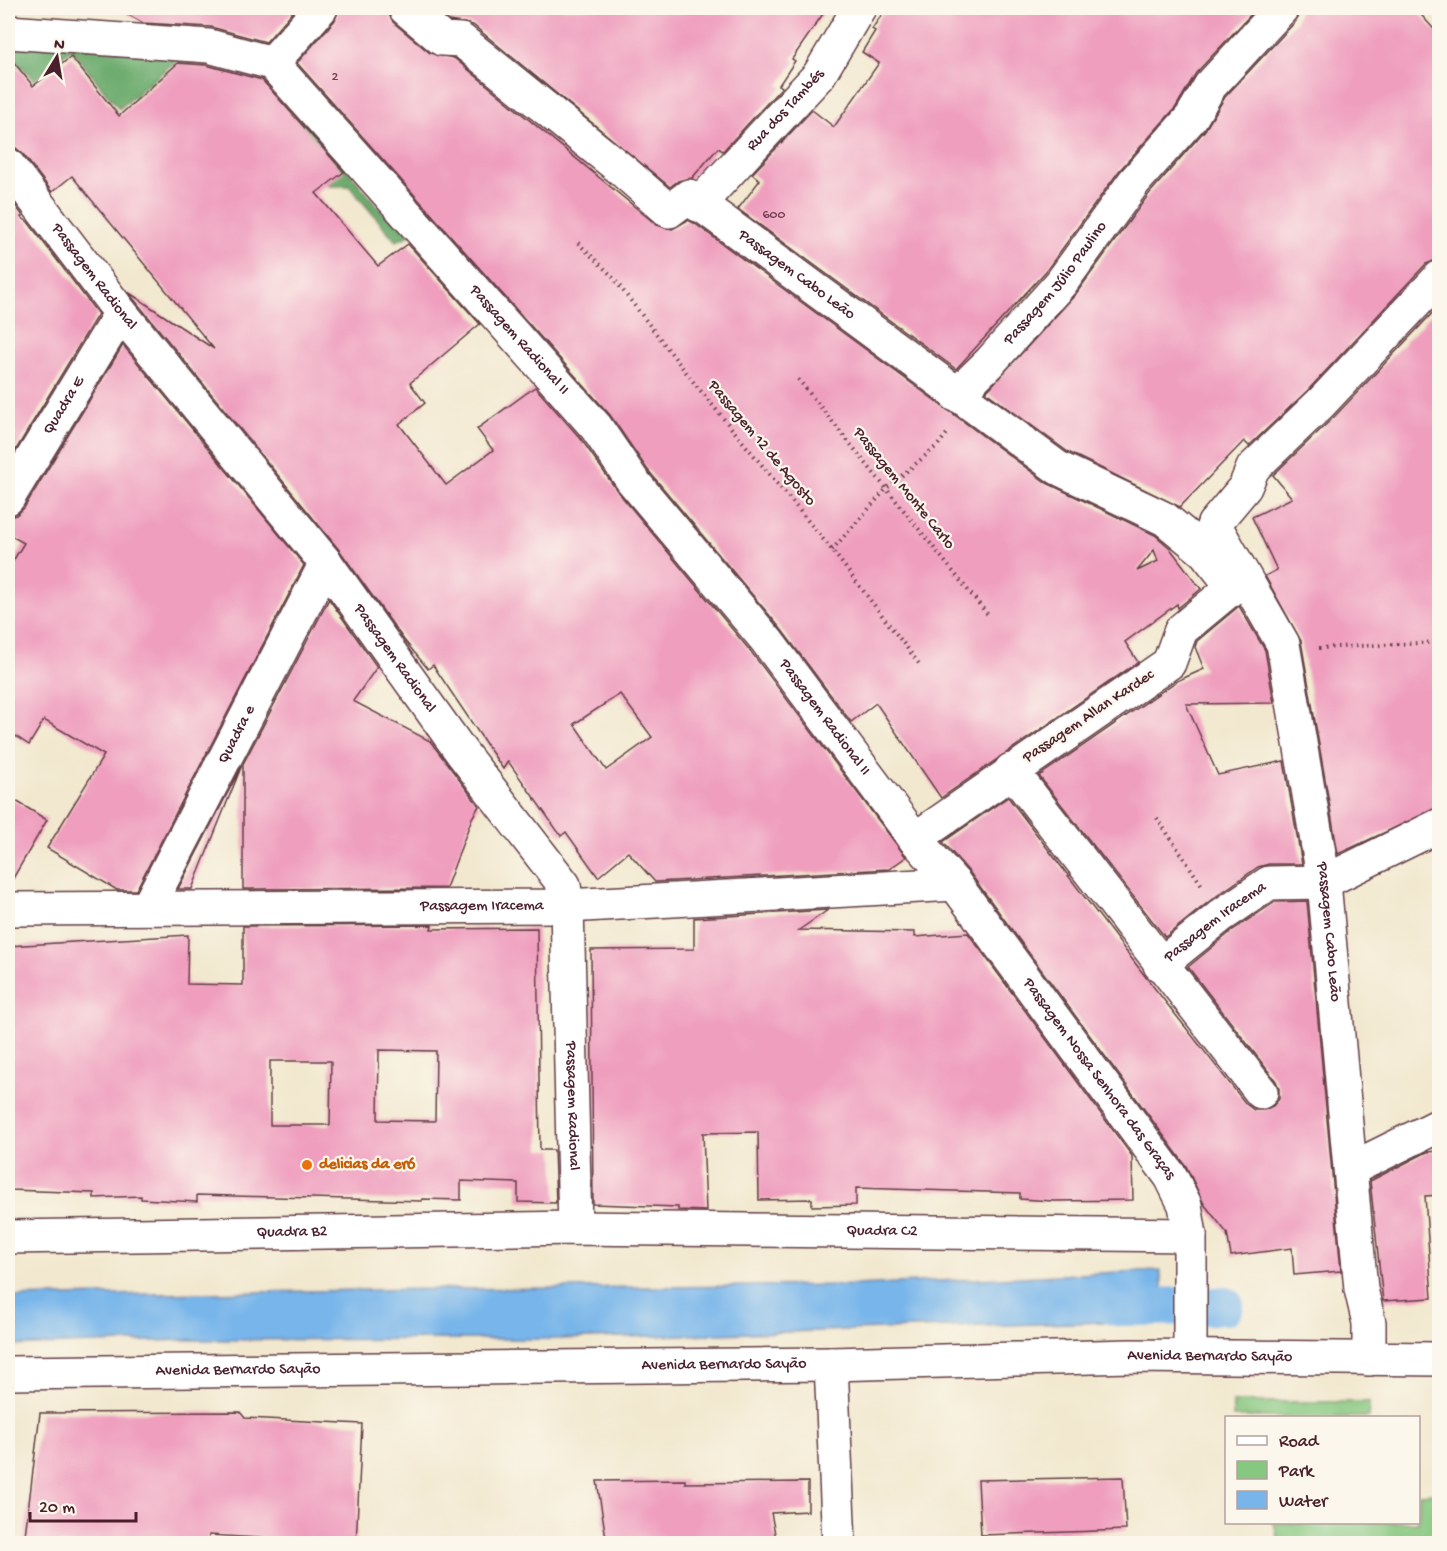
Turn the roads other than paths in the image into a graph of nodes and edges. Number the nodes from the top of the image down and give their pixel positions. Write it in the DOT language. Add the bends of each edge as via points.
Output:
graph roads {
  1 [pos="321,8"];
  2 [pos="405,8"];
  3 [pos="860,8"];
  4 [pos="1282,8"];
  5 [pos="8,32"];
  6 [pos="272,63"];
  7 [pos="8,165"];
  8 [pos="698,205"];
  9 [pos="1440,277"];
  10 [pos="120,313"];
  11 [pos="956,395"];
  12 [pos="8,498"];
  13 [pos="1209,538"];
  14 [pos="326,563"];
  15 [pos="1011,770"];
  16 [pos="1440,825"];
  17 [pos="915,839"];
  18 [pos="1324,882"];
  19 [pos="955,884"];
  20 [pos="567,906"];
  21 [pos="148,907"];
  22 [pos="8,909"];
  23 [pos="1160,965"];
  24 [pos="1261,1092"];
  25 [pos="1440,1125"];
  26 [pos="1351,1169"];
  27 [pos="575,1228"];
  28 [pos="1190,1235"];
  29 [pos="8,1237"];
  30 [pos="1191,1341"];
  31 [pos="1369,1359"];
  32 [pos="1440,1359"];
  33 [pos="831,1365"];
  34 [pos="8,1373"];
  35 [pos="839,1544"];
  1 -- 6 [label="street"];
  2 -- 8 [label="street" via="442,39 461,40 669,211 688,196"];
  3 -- 8 [label="street, Rua dos Tambés" via="819,75"];
  4 -- 11 [label="street, Passagem Júlio Paulino" via="1210,86 1191,118 1134,182 1062,283"];
  5 -- 6 [label="street" via="209,46"];
  6 -- 17 [label="street, Passagem Radional II" via="596,427 646,498 767,641"];
  7 -- 10 [label="street, Passagem Radional"];
  8 -- 11 [label="street, Passagem Cabo Leão"];
  9 -- 13 [label="street" via="1253,468 1245,487"];
  10 -- 12 [label="street, Quadra E"];
  10 -- 14 [label="street, Passagem Radional"];
  11 -- 13 [label="street, Passagem Cabo Leão" via="1058,468"];
  13 -- 15 [label="street, Passagem Allan Kardec" via="1233,587 1181,630 1169,663"];
  13 -- 18 [label="street, Passagem Cabo Leão" via="1283,644"];
  14 -- 20 [label="street, Passagem Radional" via="462,753 564,885"];
  14 -- 21 [label="street, Quadra e"];
  15 -- 17 [label="street, Passagem Allan Kardec"];
  15 -- 23 [label="street"];
  16 -- 18 [label="street, Passagem Iracema"];
  17 -- 19 [label="street, Passagem Nossa Senhora das Graças"];
  18 -- 23 [label="street, Passagem Iracema" via="1269,883"];
  18 -- 26 [label="street, Passagem Cabo Leão"];
  19 -- 20 [label="street, Passagem Iracema"];
  19 -- 28 [label="street, Passagem Nossa Senhora das Graças" via="1171,1177 1185,1205"];
  20 -- 21 [label="street, Passagem Iracema"];
  20 -- 27 [label="street, Passagem Radional"];
  21 -- 22 [label="street, Passagem Iracema"];
  23 -- 24 [label="street"];
  25 -- 26 [label="street"];
  26 -- 31 [label="street, Passagem Cabo Leão" via="1361,1289 1370,1323"];
  27 -- 28 [label="street, Quadra C2"];
  27 -- 29 [label="street, Quadra B2"];
  28 -- 30 [label="street, Passagem Nossa Senhora das Graças"];
  30 -- 31 [label="street, Avenida Bernardo Sayão"];
  30 -- 33 [label="street, Avenida Bernardo Sayão"];
  31 -- 32 [label="street, Avenida Bernardo Sayão"];
  33 -- 34 [label="street, Avenida Bernardo Sayão"];
  33 -- 35 [label="street"];
}
